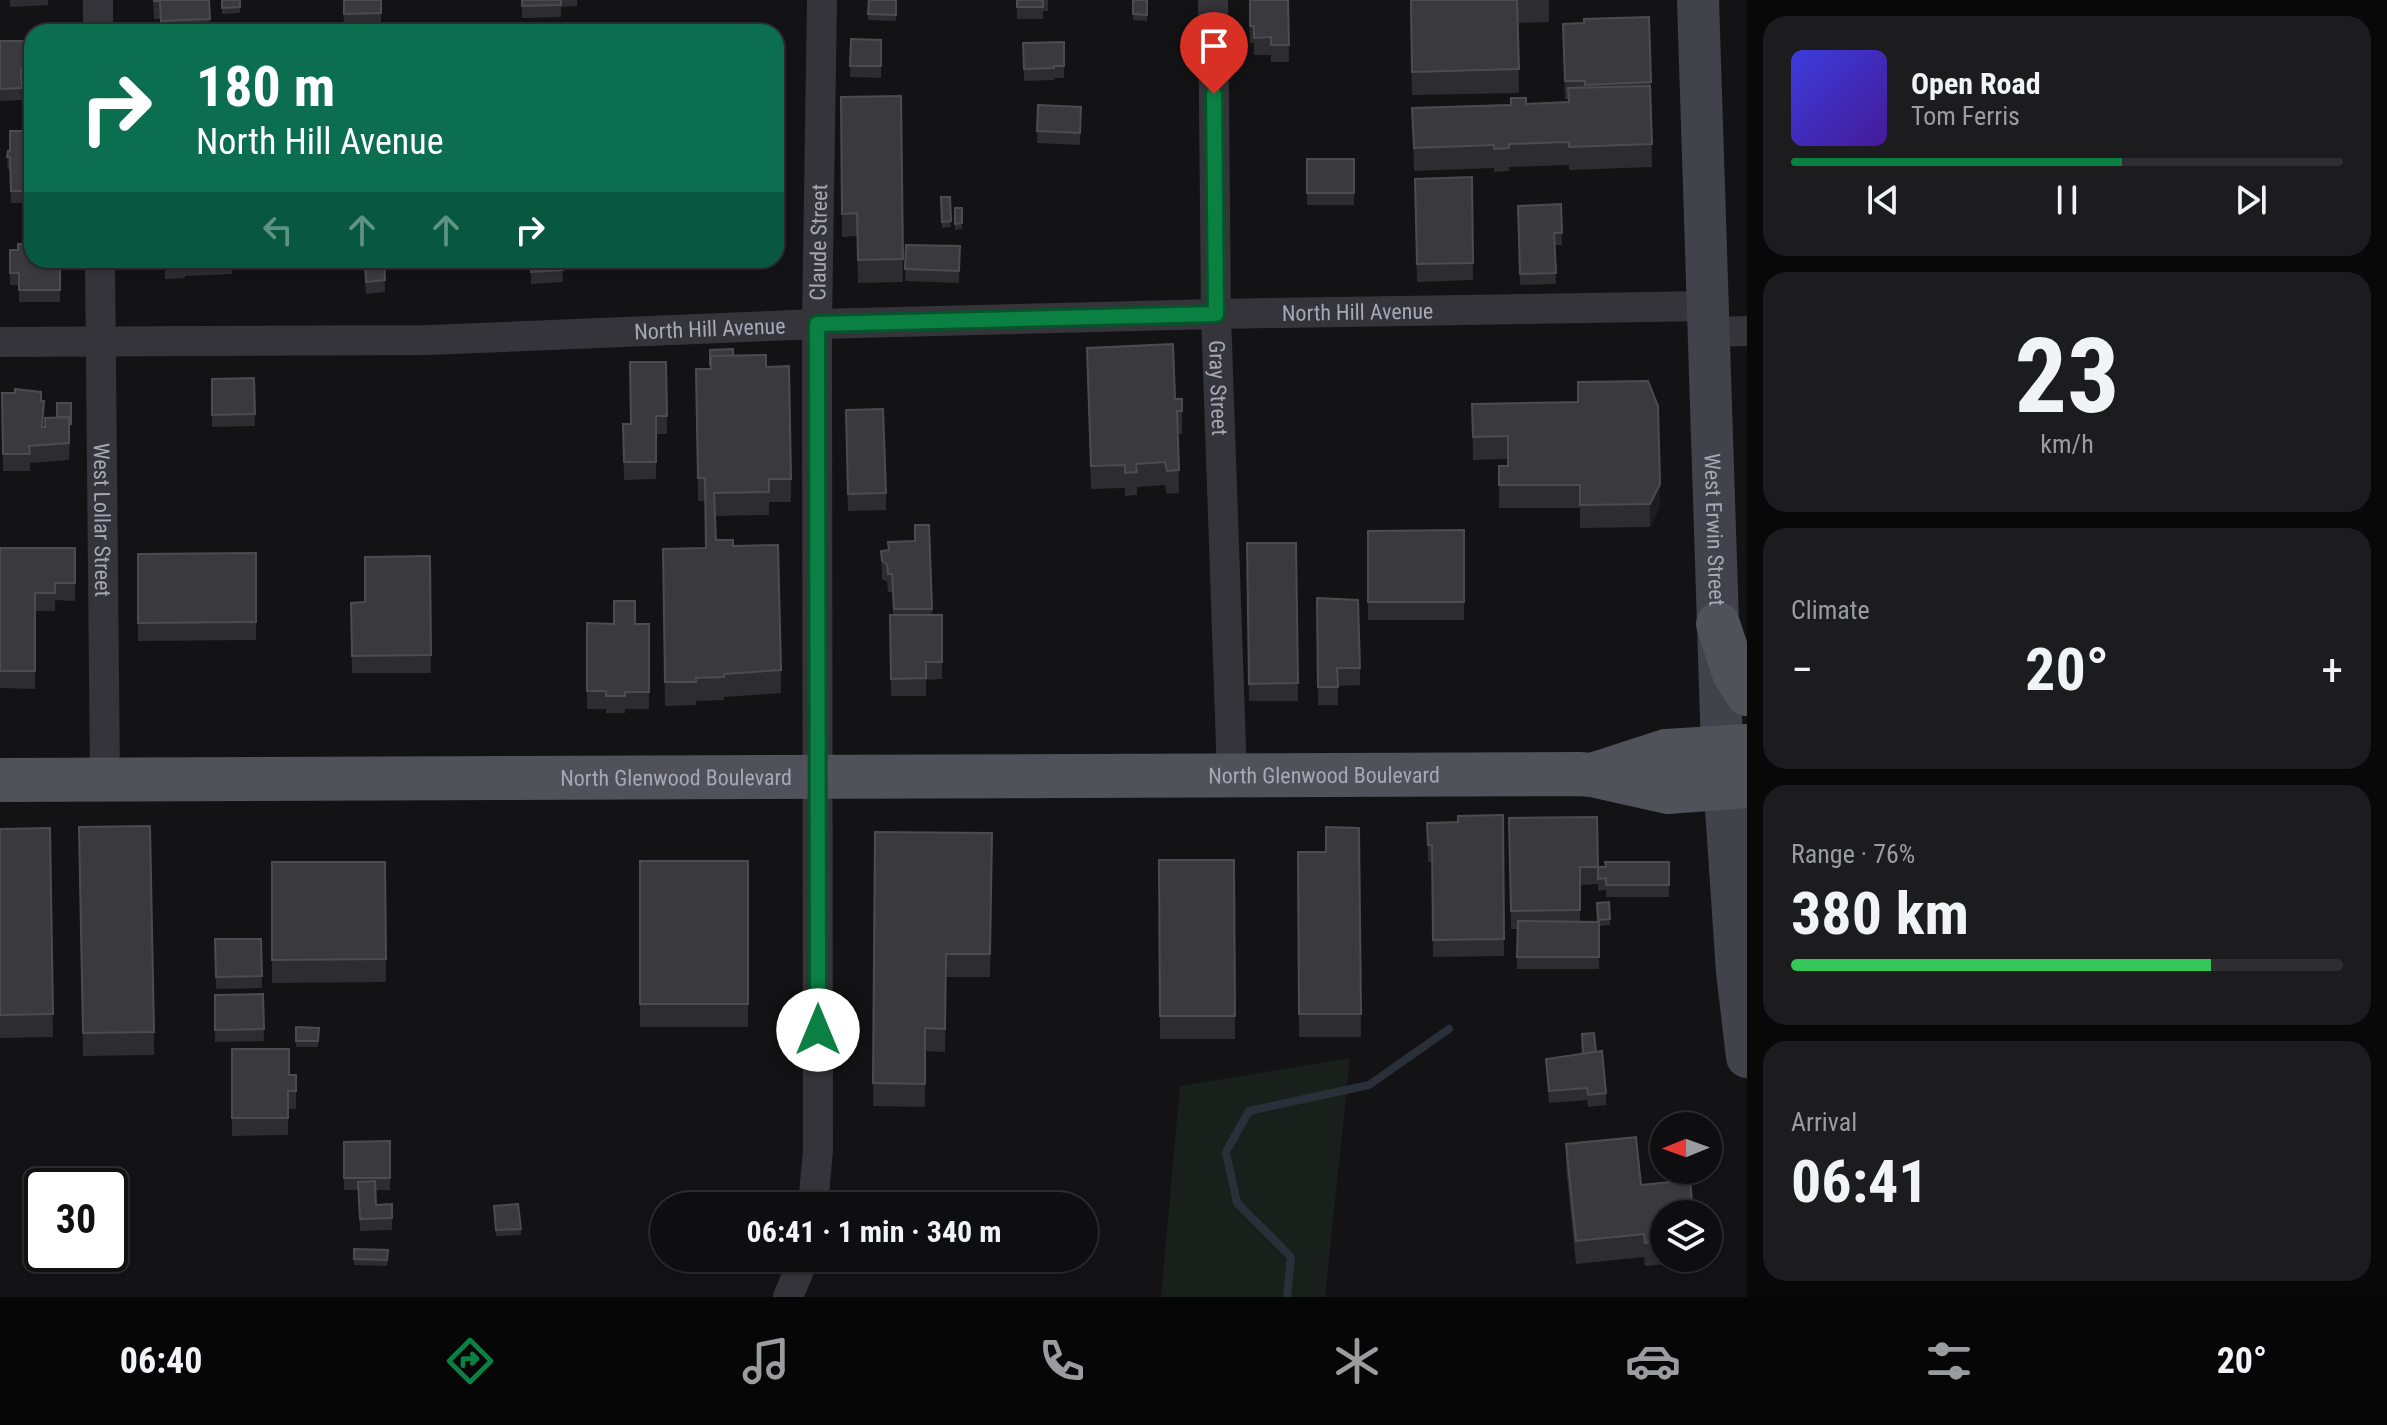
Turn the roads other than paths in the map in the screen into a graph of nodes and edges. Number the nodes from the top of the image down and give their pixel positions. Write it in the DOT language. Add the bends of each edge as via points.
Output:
graph roads {
  1 [pos="98,0"];
  2 [pos="822,0"];
  3 [pos="1213,0"];
  4 [pos="1698,0"];
  5 [pos="98,24"];
  6 [pos="100,268"];
  7 [pos="1216,314"];
  8 [pos="1722,323"];
  9 [pos="817,324"];
  10 [pos="100,340"];
  11 [pos="0,342"];
  12 [pos="1718,624"];
  13 [pos="1747,694"];
  14 [pos="1735,767"];
  15 [pos="1232,776"];
  16 [pos="818,777"];
  17 [pos="0,780"];
  18 [pos="105,780"];
  19 [pos="1747,1057"];
  20 [pos="814,1192"];
  21 [pos="798,1272"];
  22 [pos="788,1297"];
  1 -- 5 [label="street"];
  2 -- 9 [label="street, Claude Street"];
  3 -- 7 [label="street, Gray Street"];
  4 -- 8 [label="main road, West Erwin Street"];
  6 -- 10 [label="street, West Lollar Street"];
  7 -- 8 [label="street, North Hill Avenue"];
  7 -- 9 [label="street, North Hill Avenue"];
  7 -- 15 [label="street, Gray Street"];
  8 -- 12 [label="main road, West Erwin Street"];
  9 -- 10 [label="street, North Hill Avenue" via="429,340"];
  9 -- 16 [label="street, Claude Street"];
  10 -- 11 [label="street, North Hill Avenue"];
  10 -- 18 [label="street, West Lollar Street"];
  12 -- 13 [label="main road"];
  12 -- 14 [label="main road, West Erwin Street"];
  14 -- 15 [label="main road, North Glenwood Boulevard" via="1668,792 1592,775"];
  14 -- 19 [label="main road, West Erwin Street" via="1737,972"];
  15 -- 16 [label="main road, North Glenwood Boulevard"];
  16 -- 18 [label="main road, North Glenwood Boulevard"];
  16 -- 20 [label="street, Claude Street"];
  17 -- 18 [label="main road, North Glenwood Boulevard"];
  21 -- 22 [label="street"];
}
